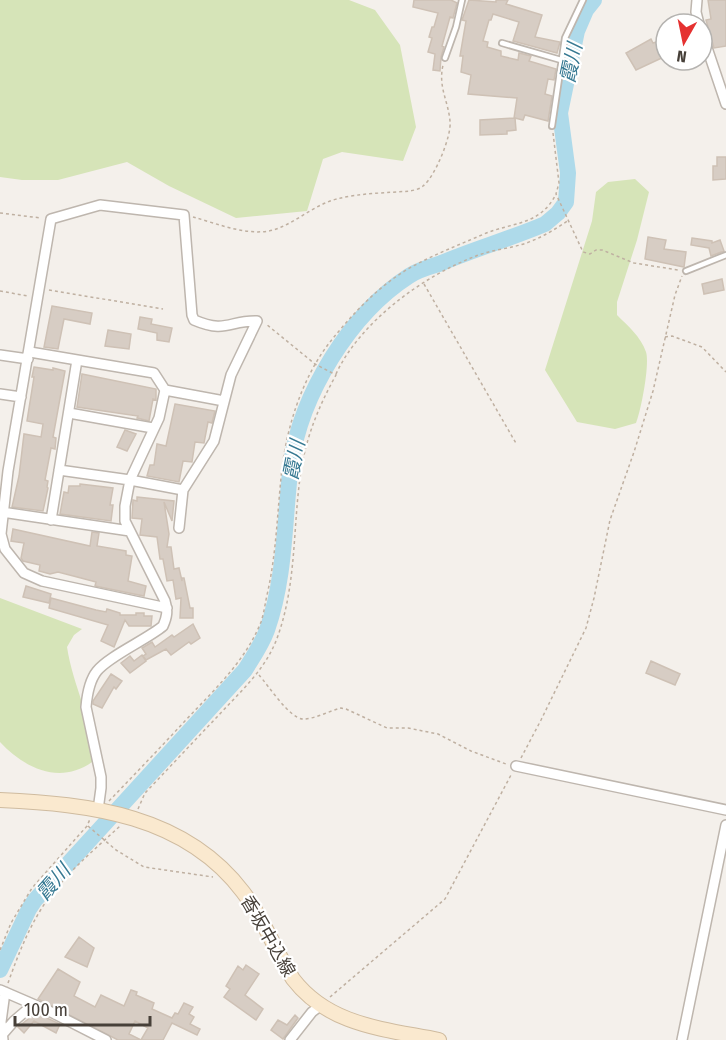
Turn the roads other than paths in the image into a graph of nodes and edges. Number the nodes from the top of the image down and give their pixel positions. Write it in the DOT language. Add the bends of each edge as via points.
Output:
graph roads {
  1 [pos="462,0"];
  2 [pos="583,0"];
  3 [pos="502,44"];
  4 [pos="445,58"];
  5 [pos="561,60"];
  6 [pos="714,68"];
  7 [pos="726,104"];
  8 [pos="552,126"];
  9 [pos="726,255"];
  10 [pos="686,271"];
  11 [pos="0,355"];
  12 [pos="29,356"];
  13 [pos="77,360"];
  14 [pos="165,390"];
  15 [pos="0,394"];
  16 [pos="21,397"];
  17 [pos="224,401"];
  18 [pos="69,413"];
  19 [pos="153,428"];
  20 [pos="4,470"];
  21 [pos="59,470"];
  22 [pos="130,480"];
  23 [pos="183,490"];
  24 [pos="1,513"];
  25 [pos="51,520"];
  26 [pos="180,528"];
  27 [pos="130,531"];
  28 [pos="167,608"];
  29 [pos="516,766"];
  30 [pos="0,800"];
  31 [pos="726,810"];
  32 [pos="99,811"];
  33 [pos="726,825"];
  34 [pos="2,991"];
  35 [pos="320,1006"];
  36 [pos="28,1009"];
  37 [pos="2,1037"];
  38 [pos="106,1040"];
  39 [pos="290,1040"];
  40 [pos="439,1040"];
  41 [pos="682,1040"];
  1 -- 4 [label="lane"];
  2 -- 5 [label="lane" via="565,38"];
  3 -- 5 [label="lane"];
  5 -- 8 [label="lane"];
  6 -- 7 [label="street"];
  9 -- 10 [label="lane"];
  11 -- 12 [label="street"];
  12 -- 13 [label="street"];
  12 -- 16 [label="street"];
  12 -- 17 [label="street" via="51,219 100,205 184,214 194,320 217,328 257,321 234,368"];
  13 -- 14 [label="street" via="154,373"];
  13 -- 18 [label="street"];
  14 -- 17 [label="street"];
  14 -- 19 [label="street"];
  15 -- 16 [label="street"];
  16 -- 20 [label="street"];
  17 -- 23 [label="street" via="214,441"];
  18 -- 19 [label="street"];
  18 -- 21 [label="street"];
  19 -- 22 [label="street"];
  20 -- 24 [label="street"];
  21 -- 22 [label="street"];
  21 -- 25 [label="street"];
  22 -- 23 [label="street"];
  22 -- 27 [label="street" via="125,521"];
  23 -- 26 [label="street"];
  24 -- 25 [label="street"];
  24 -- 28 [label="street" via="5,549 24,573 42,581"];
  25 -- 27 [label="street"];
  27 -- 28 [label="street"];
  28 -- 32 [label="street" via="163,626 104,665 92,678 86,707 101,777"];
  29 -- 31 [label="street"];
  30 -- 32 [label="main road, 香坂中込線"];
  32 -- 35 [label="main road, 香坂中込線" via="160,826 206,853 253,905 293,979"];
  33 -- 41 [label="street"];
  34 -- 37 [label="street"];
  34 -- 38 [label="street"];
  35 -- 39 [label="street"];
  35 -- 40 [label="main road, 香坂中込線" via="362,1024"];
  36 -- 37 [label="street"];
}
